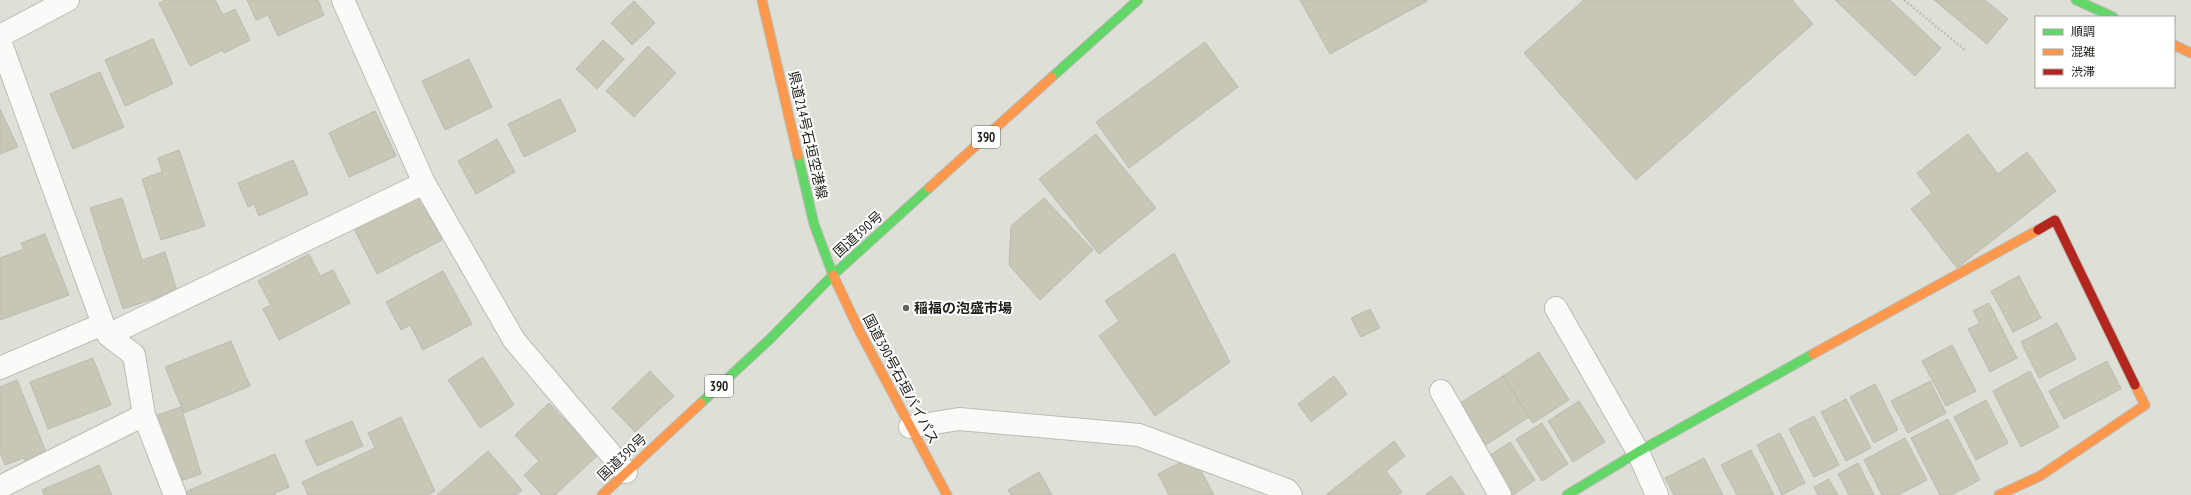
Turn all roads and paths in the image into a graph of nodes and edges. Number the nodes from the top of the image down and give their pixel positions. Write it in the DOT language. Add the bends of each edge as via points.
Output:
graph roads {
  1 [pos="68,0"];
  2 [pos="343,0"];
  3 [pos="762,0"];
  4 [pos="1138,0"];
  5 [pos="1904,0"];
  6 [pos="2076,0"];
  7 [pos="2111,16"];
  8 [pos="0,36"];
  9 [pos="0,41"];
  10 [pos="2175,45"];
  11 [pos="1966,51"];
  12 [pos="2191,53"];
  13 [pos="424,183"];
  14 [pos="834,275"];
  15 [pos="1556,308"];
  16 [pos="106,330"];
  17 [pos="0,368"];
  18 [pos="1441,391"];
  19 [pos="144,415"];
  20 [pos="910,427"];
  21 [pos="1638,452"];
  22 [pos="626,472"];
  23 [pos="0,487"];
  24 [pos="174,495"];
  25 [pos="602,495"];
  26 [pos="947,495"];
  27 [pos="1291,495"];
  28 [pos="1500,495"];
  29 [pos="1567,495"];
  30 [pos="1657,495"];
  31 [pos="1999,495"];
  1 -- 8 [label="street"];
  2 -- 13 [label="street"];
  3 -- 14 [label="main road, 県道214号石垣空港線" via="814,224"];
  4 -- 14 [label="main road, 国道390号 / 390"];
  5 -- 11 [label="path"];
  6 -- 7 [label="main road"];
  9 -- 16 [label="street"];
  10 -- 12 [label="main road"];
  13 -- 16 [label="street"];
  13 -- 22 [label="street" via="514,340"];
  14 -- 20 [label="main road, 国道390号石垣バイパス" via="860,332"];
  14 -- 22 [label="main road, 国道390号 / 390" via="770,339"];
  15 -- 21 [label="street"];
  16 -- 17 [label="street"];
  16 -- 19 [label="street" via="134,355"];
  18 -- 28 [label="street"];
  19 -- 23 [label="street"];
  19 -- 24 [label="street"];
  20 -- 26 [label="main road, 国道390号石垣バイパス"];
  20 -- 27 [label="street" via="959,419 1139,435 1287,490"];
  21 -- 29 [label="main road"];
  21 -- 30 [label="street"];
  21 -- 31 [label="main road" via="2055,220 2146,405 2040,476"];
  22 -- 25 [label="main road, 国道390号 / 390"];
}
